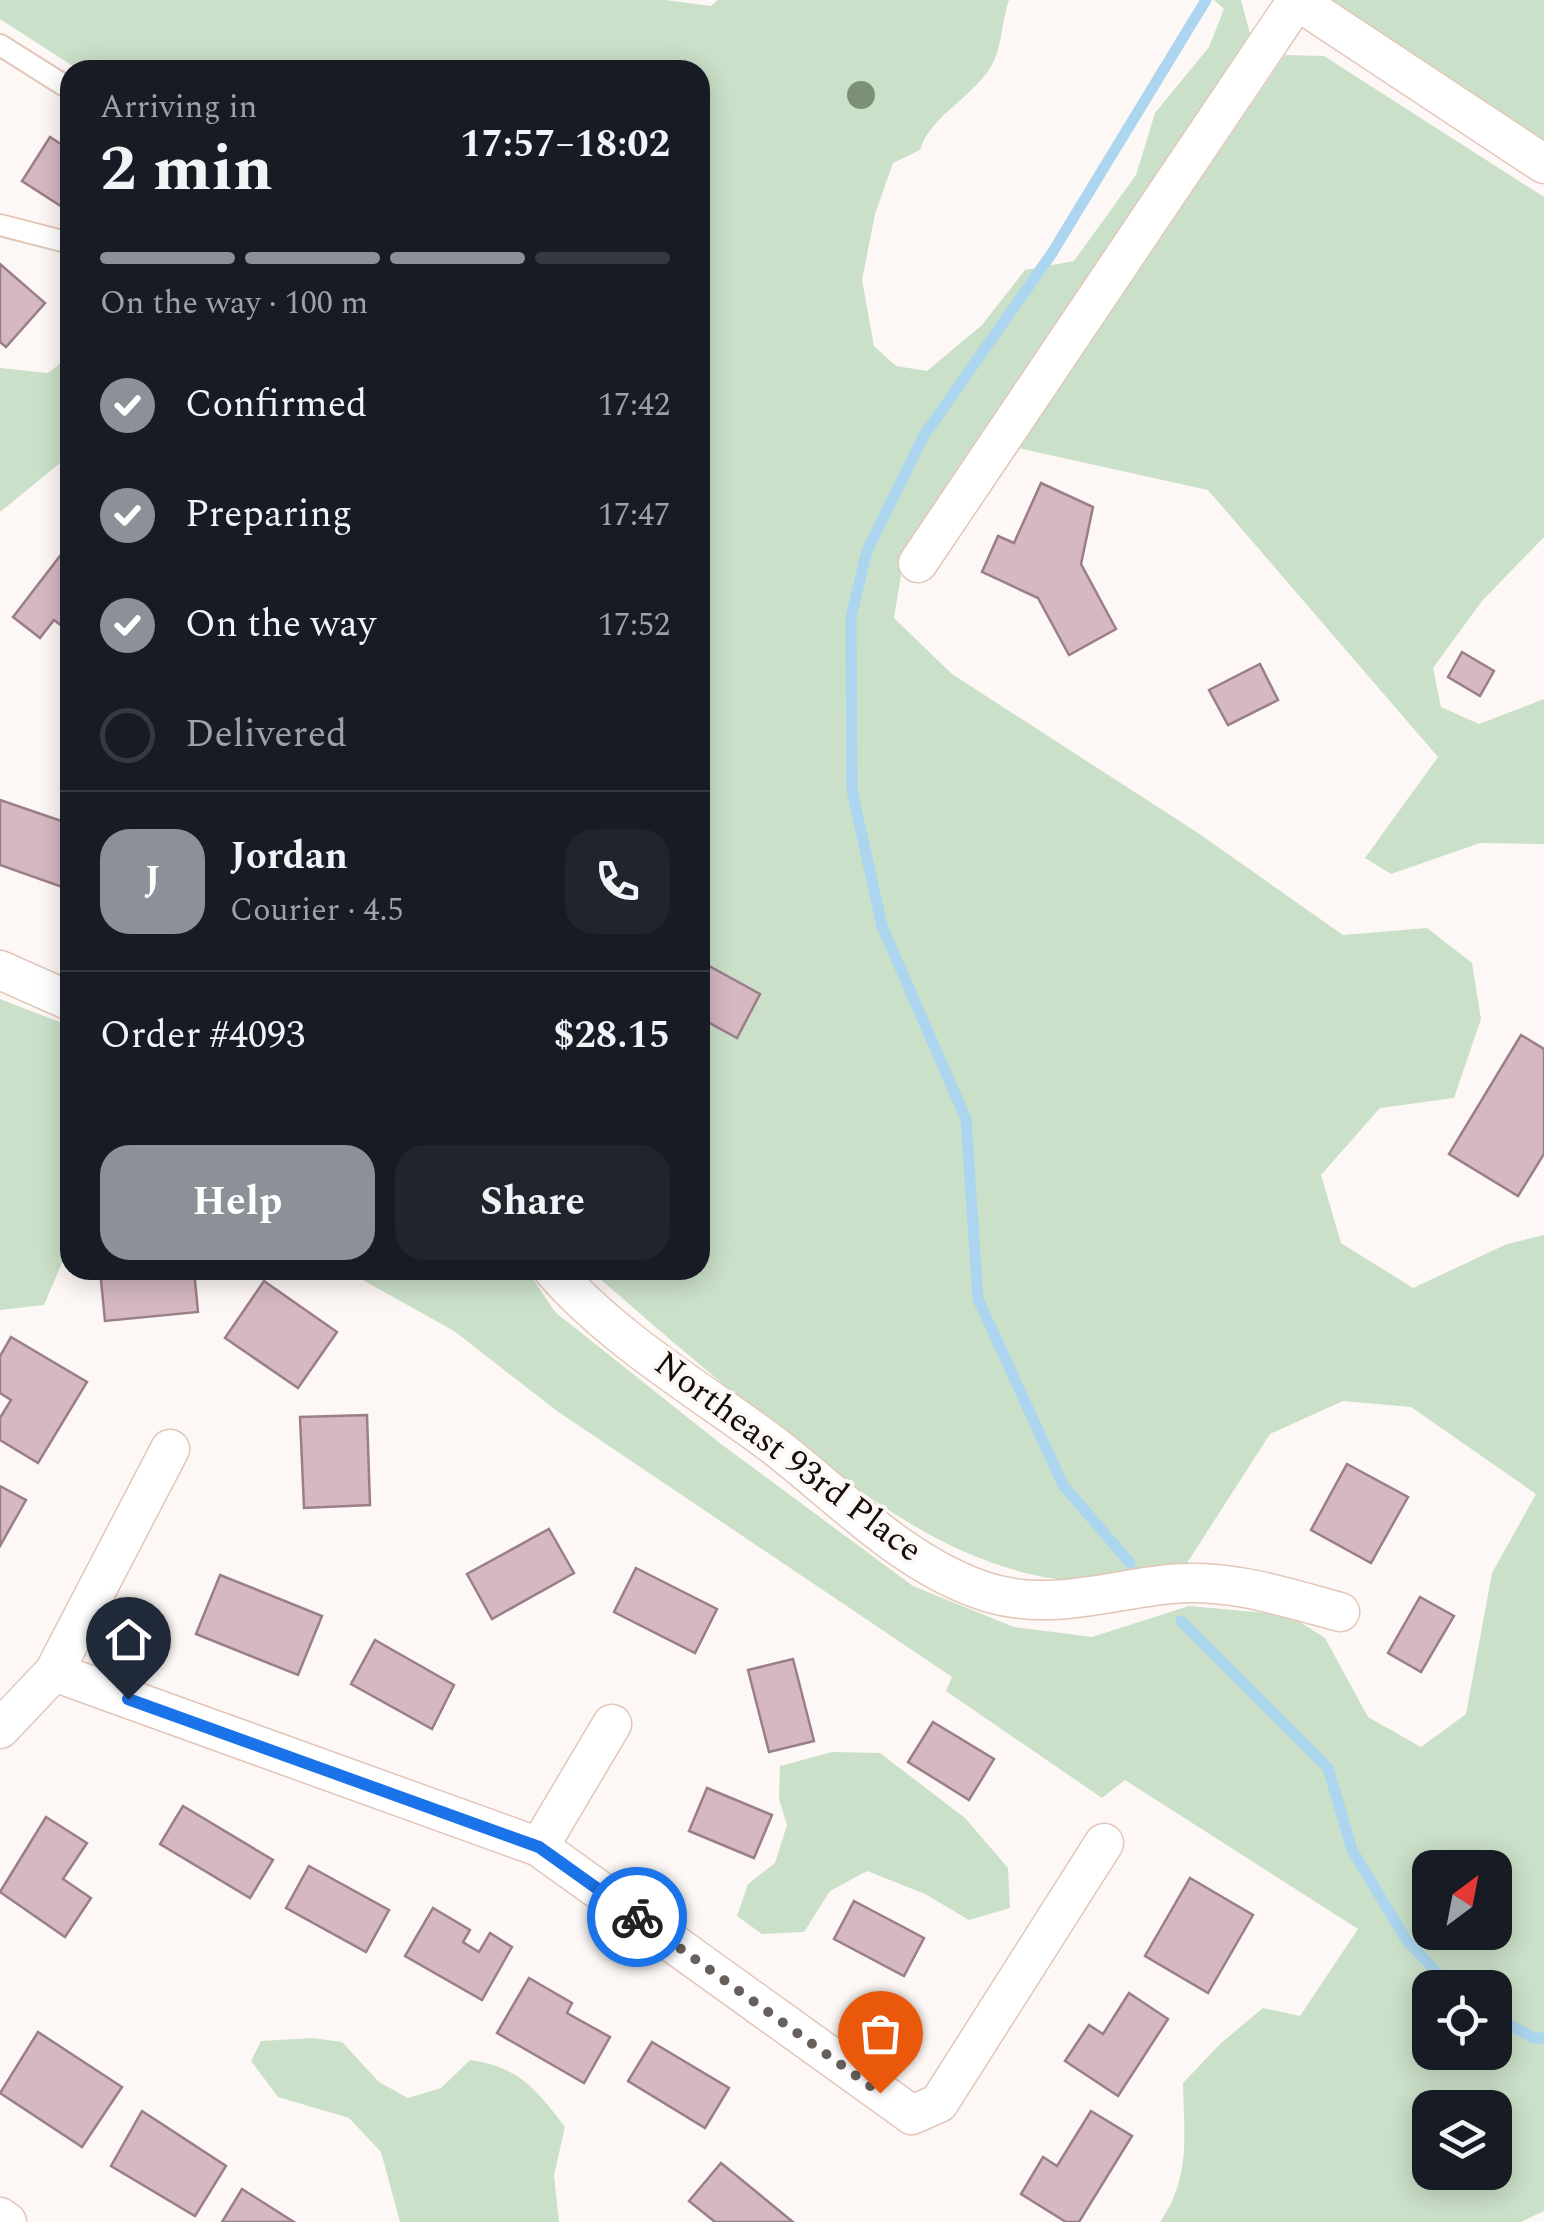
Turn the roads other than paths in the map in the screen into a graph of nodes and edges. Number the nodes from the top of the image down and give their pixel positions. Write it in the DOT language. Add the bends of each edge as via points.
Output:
graph roads {
  1 [pos="1296,0"];
  2 [pos="0,45"];
  3 [pos="60,83"];
  4 [pos="1544,164"];
  5 [pos="0,225"];
  6 [pos="60,240"];
  7 [pos="918,564"];
  8 [pos="0,970"];
  9 [pos="60,997"];
  10 [pos="565,1280"];
  11 [pos="170,1449"];
  12 [pos="1340,1612"];
  13 [pos="54,1672"];
  14 [pos="612,1724"];
  15 [pos="0,1729"];
  16 [pos="1104,1843"];
  17 [pos="539,1847"];
  18 [pos="0,2218"];
  19 [pos="7,2222"];
  1 -- 4 [label="street"];
  1 -- 7 [label="street"];
  2 -- 3 [label="lane"];
  5 -- 6 [label="lane"];
  8 -- 9 [label="street"];
  10 -- 12 [label="street, Northeast 93rd Place" via="678,1378 771,1443 894,1544 990,1592 1051,1601 1170,1584 1237,1584"];
  11 -- 13 [label="street"];
  13 -- 15 [label="street"];
  13 -- 17 [label="street"];
  14 -- 17 [label="street"];
  16 -- 17 [label="street" via="938,2103 912,2115"];
  18 -- 19 [label="street"];
}
